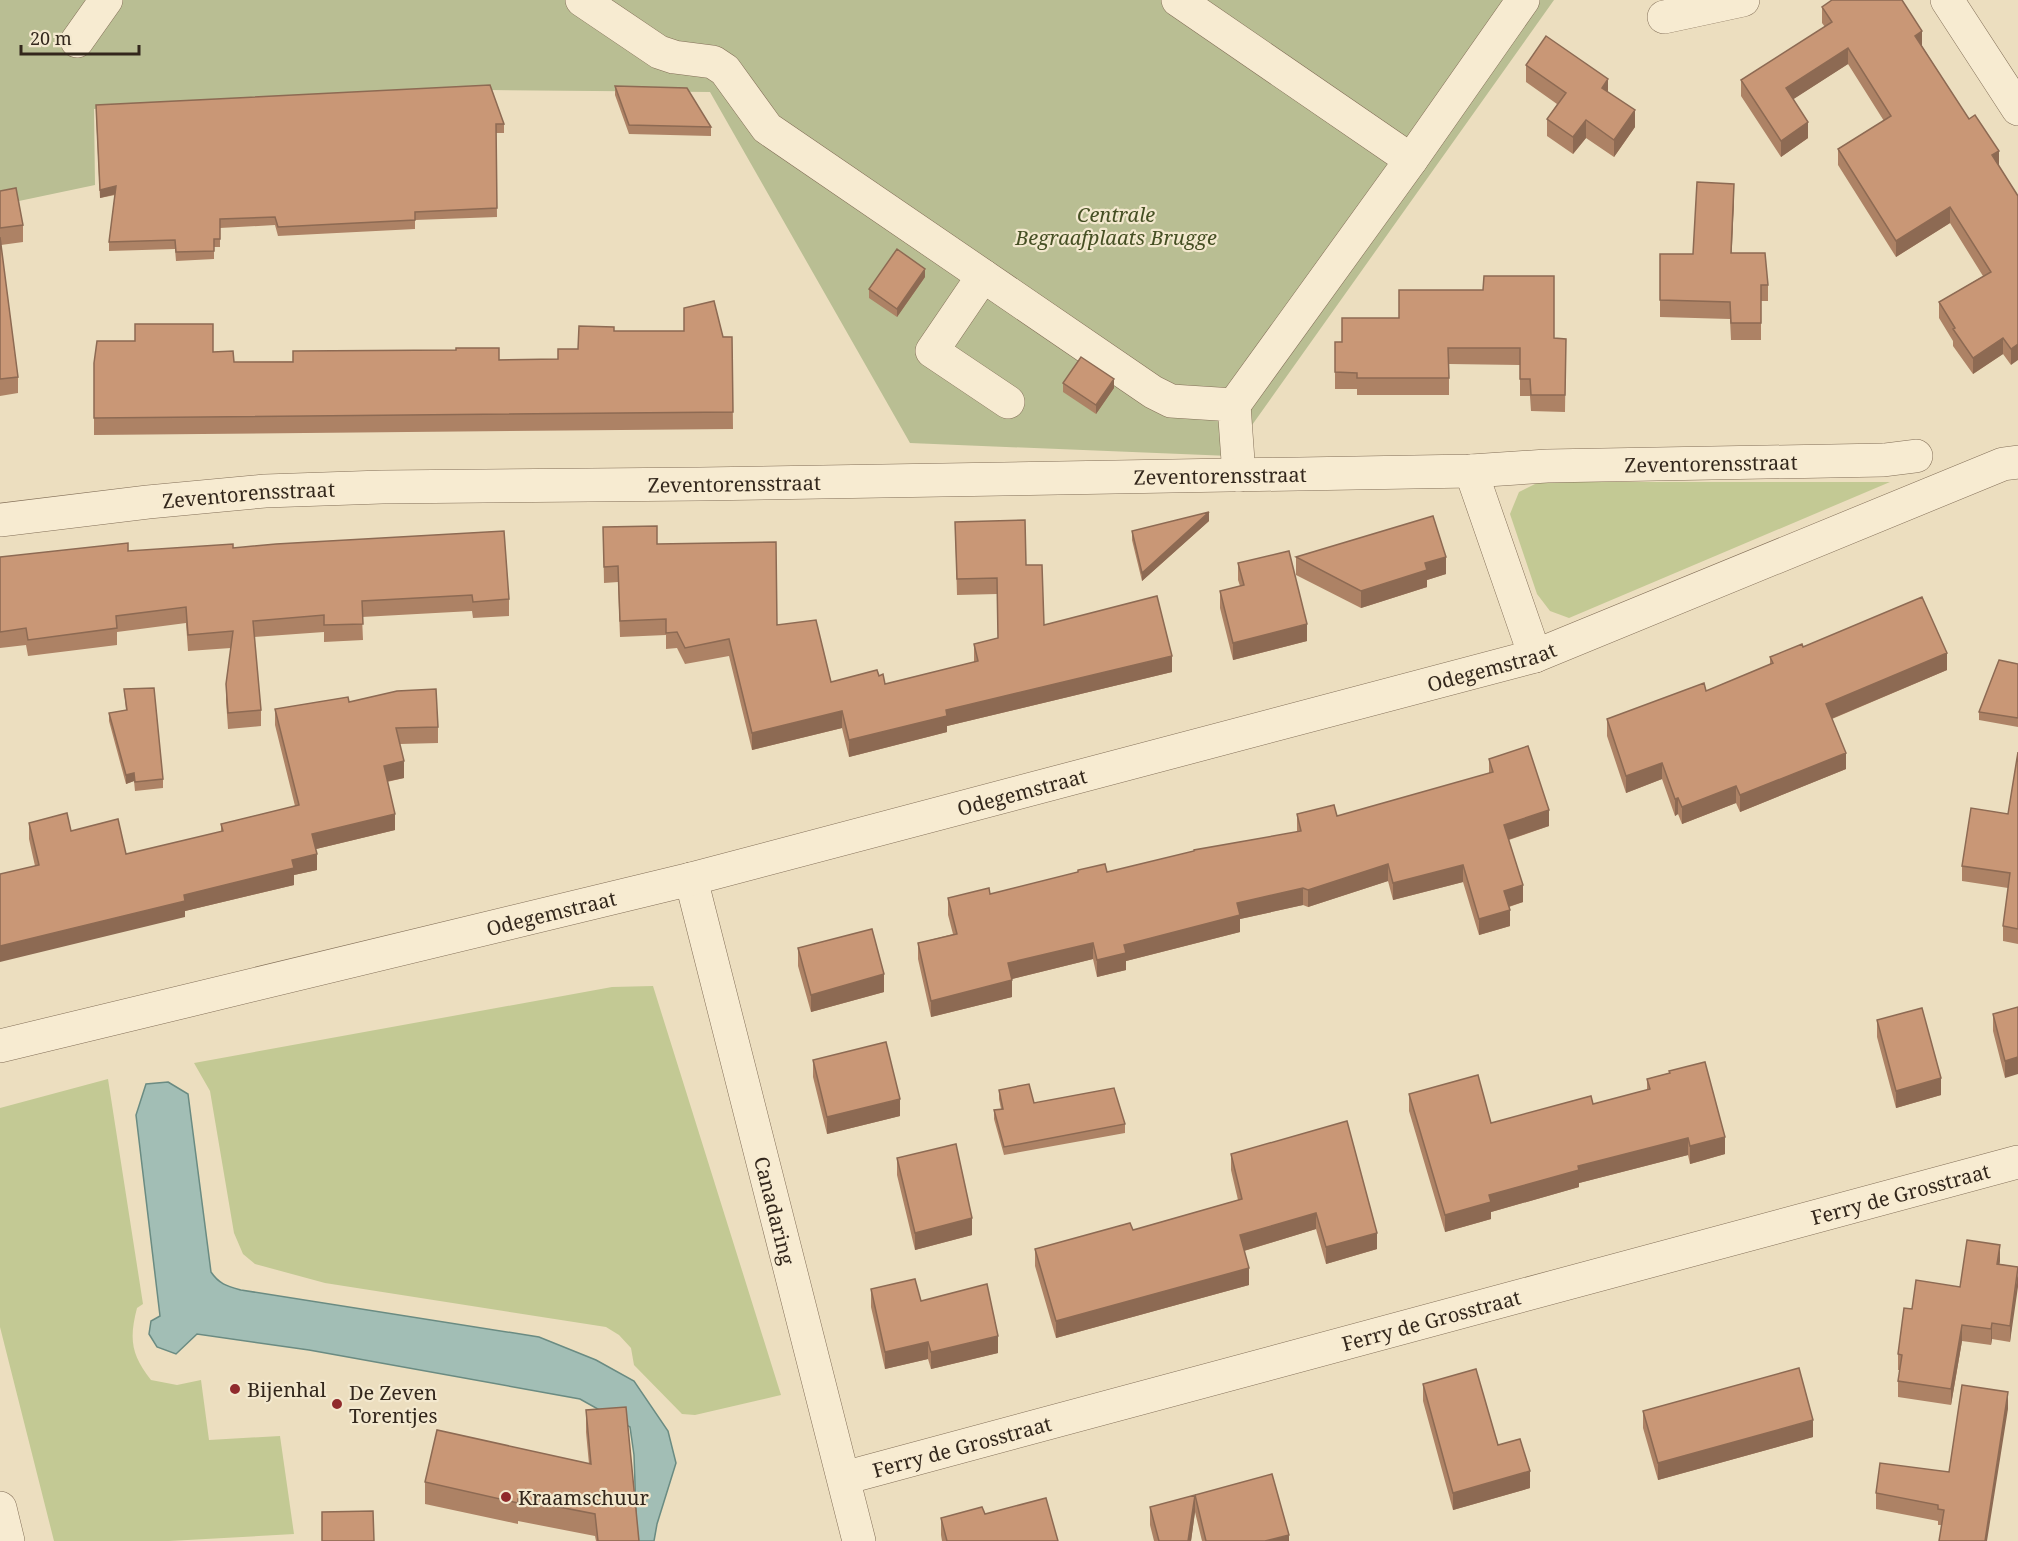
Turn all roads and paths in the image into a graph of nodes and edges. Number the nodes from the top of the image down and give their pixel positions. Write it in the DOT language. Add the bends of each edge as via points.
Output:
graph roads {
  1 [pos="106,0"];
  2 [pos="582,0"];
  3 [pos="1178,0"];
  4 [pos="1523,0"];
  5 [pos="1743,0"];
  6 [pos="1947,0"];
  7 [pos="1664,16"];
  8 [pos="77,41"];
  9 [pos="2018,109"];
  10 [pos="1411,160"];
  11 [pos="983,276"];
  12 [pos="1008,402"];
  13 [pos="1234,405"];
  14 [pos="1916,456"];
  15 [pos="2018,462"];
  16 [pos="1471,471"];
  17 [pos="1239,475"];
  18 [pos="0,520"];
  19 [pos="1535,656"];
  20 [pos="691,879"];
  21 [pos="0,1047"];
  22 [pos="2018,1162"];
  23 [pos="843,1478"];
  24 [pos="0,1508"];
  25 [pos="8,1541"];
  26 [pos="859,1541"];
  1 -- 8 [label="street"];
  2 -- 11 [label="street" via="659,52 713,62 725,70 767,128"];
  3 -- 10 [label="street"];
  4 -- 10 [label="street"];
  5 -- 7 [label="street"];
  6 -- 9 [label="street"];
  10 -- 13 [label="street"];
  11 -- 12 [label="street" via="932,351"];
  11 -- 13 [label="street" via="1153,392 1171,401"];
  13 -- 17 [label="street"];
  14 -- 16 [label="street, Zeventorensstraat"];
  15 -- 19 [label="street, Odegemstraat" via="2003,464"];
  16 -- 17 [label="street, Zeventorensstraat"];
  16 -- 19 [label="street"];
  17 -- 18 [label="street, Zeventorensstraat" via="277,490"];
  19 -- 20 [label="street, Odegemstraat"];
  20 -- 21 [label="street, Odegemstraat"];
  20 -- 23 [label="street, Canadaring"];
  22 -- 23 [label="street, Ferry de Grosstraat"];
  23 -- 26 [label="street, Canadaring"];
  24 -- 25 [label="street"];
}
